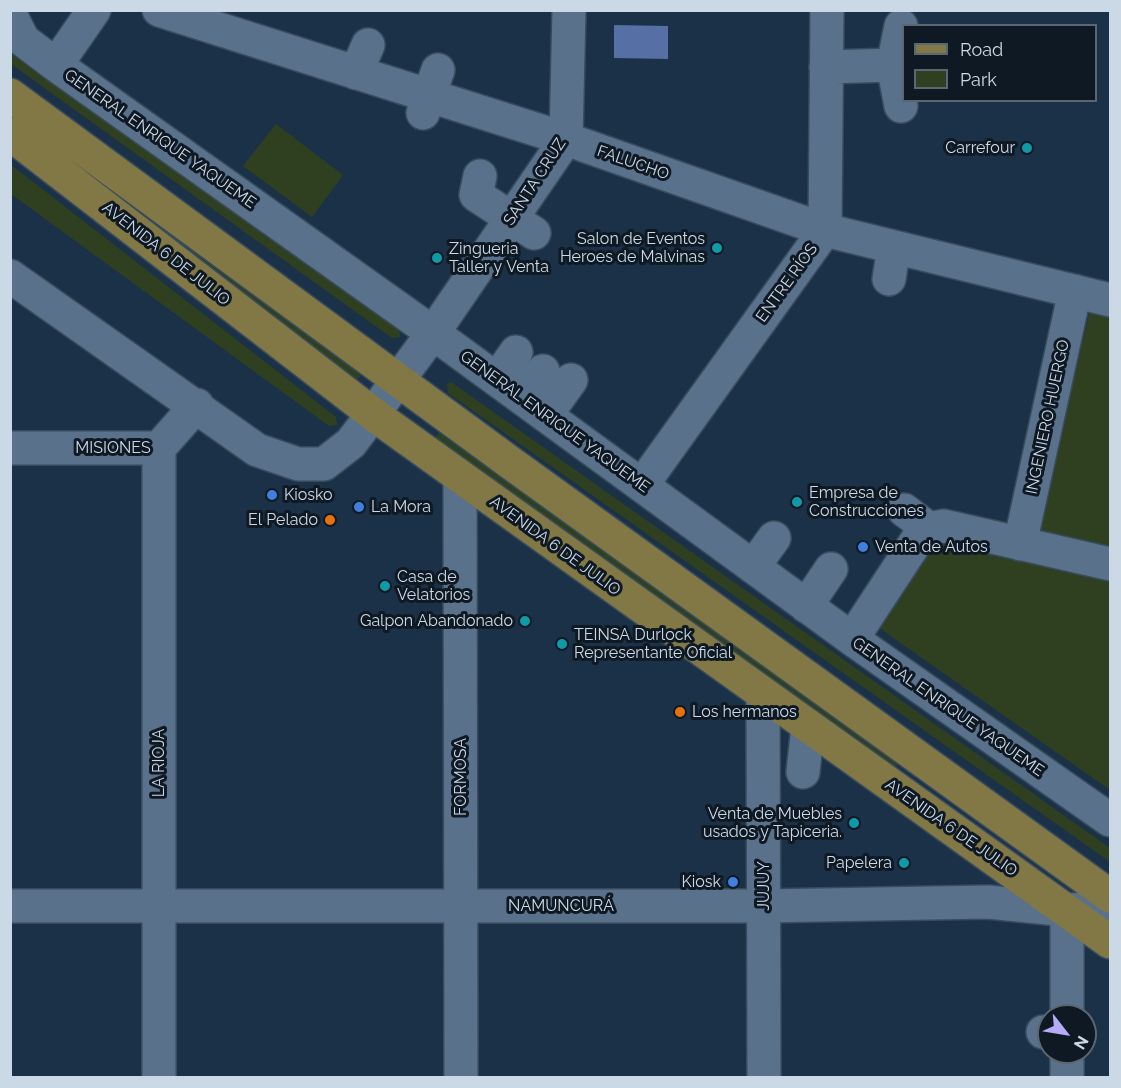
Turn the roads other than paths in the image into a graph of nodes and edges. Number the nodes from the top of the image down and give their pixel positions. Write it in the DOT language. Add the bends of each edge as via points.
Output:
graph roads {
  1 [pos="94,10"];
  2 [pos="159,10"];
  3 [pos="569,10"];
  4 [pos="827,10"];
  5 [pos="10,14"];
  6 [pos="901,27"];
  7 [pos="56,65"];
  8 [pos="892,65"];
  9 [pos="826,67"];
  10 [pos="10,95"];
  11 [pos="548,98"];
  12 [pos="901,106"];
  13 [pos="10,134"];
  14 [pos="566,139"];
  15 [pos="480,176"];
  16 [pos="523,226"];
  17 [pos="825,230"];
  18 [pos="894,247"];
  19 [pos="10,276"];
  20 [pos="889,279"];
  21 [pos="1075,291"];
  22 [pos="429,297"];
  23 [pos="1110,300"];
  24 [pos="433,333"];
  25 [pos="516,352"];
  26 [pos="557,376"];
  27 [pos="497,379"];
  28 [pos="398,380"];
  29 [pos="197,405"];
  30 [pos="534,407"];
  31 [pos="373,414"];
  32 [pos="10,448"];
  33 [pos="159,448"];
  34 [pos="460,477"];
  35 [pos="642,485"];
  36 [pos="774,538"];
  37 [pos="1020,544"];
  38 [pos="1110,564"];
  39 [pos="753,567"];
  40 [pos="822,567"];
  41 [pos="799,601"];
  42 [pos="852,639"];
  43 [pos="763,695"];
  44 [pos="808,726"];
  45 [pos="803,772"];
  46 [pos="1110,820"];
  47 [pos="1110,896"];
  48 [pos="10,906"];
  49 [pos="159,906"];
  50 [pos="461,906"];
  51 [pos="764,906"];
  52 [pos="1110,909"];
  53 [pos="1067,910"];
  54 [pos="1110,942"];
  55 [pos="1060,1004"];
  56 [pos="159,1077"];
  57 [pos="461,1077"];
  58 [pos="764,1077"];
  1 -- 7 [label="street"];
  2 -- 14 [label="street, FALUCHO" via="362,59 397,71 430,93"];
  3 -- 14 [label="street, SANTA CRUZ"];
  4 -- 9 [label="street, ENTRE RÍOS"];
  5 -- 7 [label="street, GENERAL ENRIQUE YAQUEME" via="23,40"];
  6 -- 8 [label="street"];
  7 -- 24 [label="street, GENERAL ENRIQUE YAQUEME" via="316,235"];
  8 -- 9 [label="street"];
  8 -- 12 [label="street"];
  9 -- 17 [label="street, ENTRE RÍOS"];
  10 -- 28 [label="main road, AVENIDA 6 DE JULIO"];
  11 -- 14 [label="street"];
  13 -- 31 [label="main road, AVENIDA 6 DE JULIO"];
  14 -- 16 [label="street, SANTA CRUZ" via="558,175"];
  14 -- 17 [label="street, FALUCHO"];
  15 -- 16 [label="street" via="476,195"];
  16 -- 24 [label="street, SANTA CRUZ"];
  17 -- 18 [label="street, FALUCHO"];
  17 -- 35 [label="street, ENTRE RÍOS" via="726,352"];
  18 -- 20 [label="street"];
  18 -- 21 [label="street, FALUCHO"];
  19 -- 29 [label="street, SANTA CRUZ"];
  21 -- 23 [label="street, FALUCHO"];
  21 -- 37 [label="street, INGENIERO HUERGO"];
  22 -- 24 [label="street"];
  24 -- 27 [label="street, GENERAL ENRIQUE YAQUEME"];
  24 -- 28 [label="street, SANTA CRUZ"];
  25 -- 27 [label="street"];
  26 -- 30 [label="street"];
  27 -- 30 [label="street, GENERAL ENRIQUE YAQUEME"];
  28 -- 31 [label="street, SANTA CRUZ"];
  28 -- 47 [label="main road, AVENIDA 6 DE JULIO"];
  29 -- 31 [label="street, SANTA CRUZ" via="257,450 298,464 324,464 351,443"];
  29 -- 33 [label="street, MISIONES"];
  30 -- 35 [label="street, GENERAL ENRIQUE YAQUEME"];
  31 -- 34 [label="main road, AVENIDA 6 DE JULIO"];
  32 -- 33 [label="street, MISIONES"];
  33 -- 49 [label="street, LA RIOJA"];
  34 -- 43 [label="main road, AVENIDA 6 DE JULIO"];
  34 -- 50 [label="street, FORMOSA"];
  35 -- 39 [label="street, GENERAL ENRIQUE YAQUEME"];
  36 -- 39 [label="street"];
  37 -- 38 [label="street"];
  37 -- 42 [label="street" via="917,519 920,537"];
  39 -- 41 [label="street, GENERAL ENRIQUE YAQUEME"];
  40 -- 41 [label="street"];
  41 -- 42 [label="street, GENERAL ENRIQUE YAQUEME"];
  42 -- 46 [label="street, GENERAL ENRIQUE YAQUEME"];
  43 -- 44 [label="main road, AVENIDA 6 DE JULIO"];
  43 -- 51 [label="street, JUJUY"];
  44 -- 45 [label="street"];
  44 -- 53 [label="main road, AVENIDA 6 DE JULIO"];
  48 -- 49 [label="street, NAMUNCURÁ"];
  49 -- 50 [label="street, NAMUNCURÁ"];
  49 -- 56 [label="street, LA RIOJA"];
  50 -- 51 [label="street, NAMUNCURÁ"];
  50 -- 57 [label="street, FORMOSA"];
  51 -- 53 [label="street, NAMUNCURÁ" via="974,916"];
  51 -- 58 [label="street, JUJUY"];
  52 -- 53 [label="street, NAMUNCURÁ"];
  53 -- 54 [label="main road, AVENIDA 6 DE JULIO"];
  53 -- 55 [label="street"];
}
